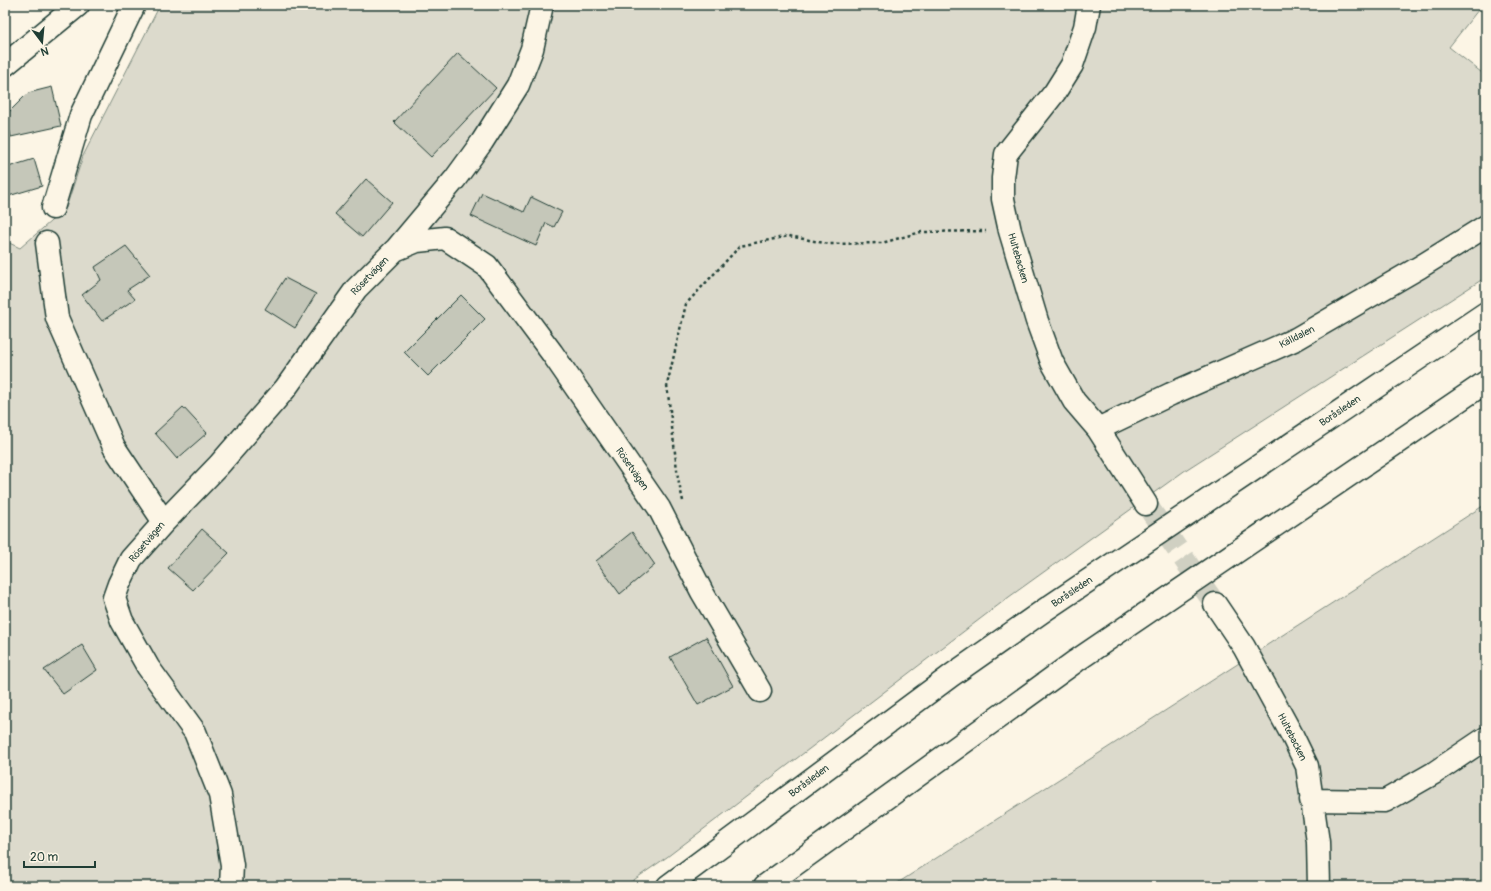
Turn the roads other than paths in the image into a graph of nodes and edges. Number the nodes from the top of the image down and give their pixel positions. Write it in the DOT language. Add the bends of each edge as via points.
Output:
graph roads {
  1 [pos="78,5"];
  2 [pos="134,5"];
  3 [pos="542,5"];
  4 [pos="1089,5"];
  5 [pos="5,65"];
  6 [pos="52,208"];
  7 [pos="1486,226"];
  8 [pos="47,242"];
  9 [pos="395,250"];
  10 [pos="1486,313"];
  11 [pos="1486,382"];
  12 [pos="1098,430"];
  13 [pos="1146,504"];
  14 [pos="164,522"];
  15 [pos="1215,604"];
  16 [pos="760,691"];
  17 [pos="1486,738"];
  18 [pos="1311,800"];
  19 [pos="231,886"];
  20 [pos="668,886"];
  21 [pos="765,886"];
  22 [pos="1319,886"];
  1 -- 5 [label="main road"];
  2 -- 6 [label="main road" via="81,115"];
  3 -- 9 [label="main road, Rösetvägen" via="532,49 518,85 455,179"];
  4 -- 12 [label="main road, Hultebacken" via="1085,27 1072,65 1055,92 1006,154 1003,199 1037,321 1052,362 1074,401"];
  7 -- 12 [label="main road, Källdalen" via="1296,339 1171,394"];
  8 -- 14 [label="main road" via="57,318 114,447"];
  9 -- 14 [label="main road, Rösetvägen" via="356,289 285,389 219,465"];
  9 -- 16 [label="main road, Rösetvägen" via="417,241 445,238 487,266 552,353 659,508 702,592"];
  10 -- 20 [label="main road, Boråsleden" via="1046,609"];
  11 -- 21 [label="main road" via="1076,660"];
  12 -- 13 [label="main road, Hultebacken"];
  14 -- 19 [label="main road, Rösetvägen" via="131,559 114,598 122,621 148,667 195,732 220,795 232,865"];
  15 -- 18 [label="main road, Hultebacken" via="1244,647 1292,735 1306,766"];
  17 -- 18 [label="main road" via="1434,773 1385,800"];
  18 -- 22 [label="main road, Hultebacken" via="1318,842"];
}
